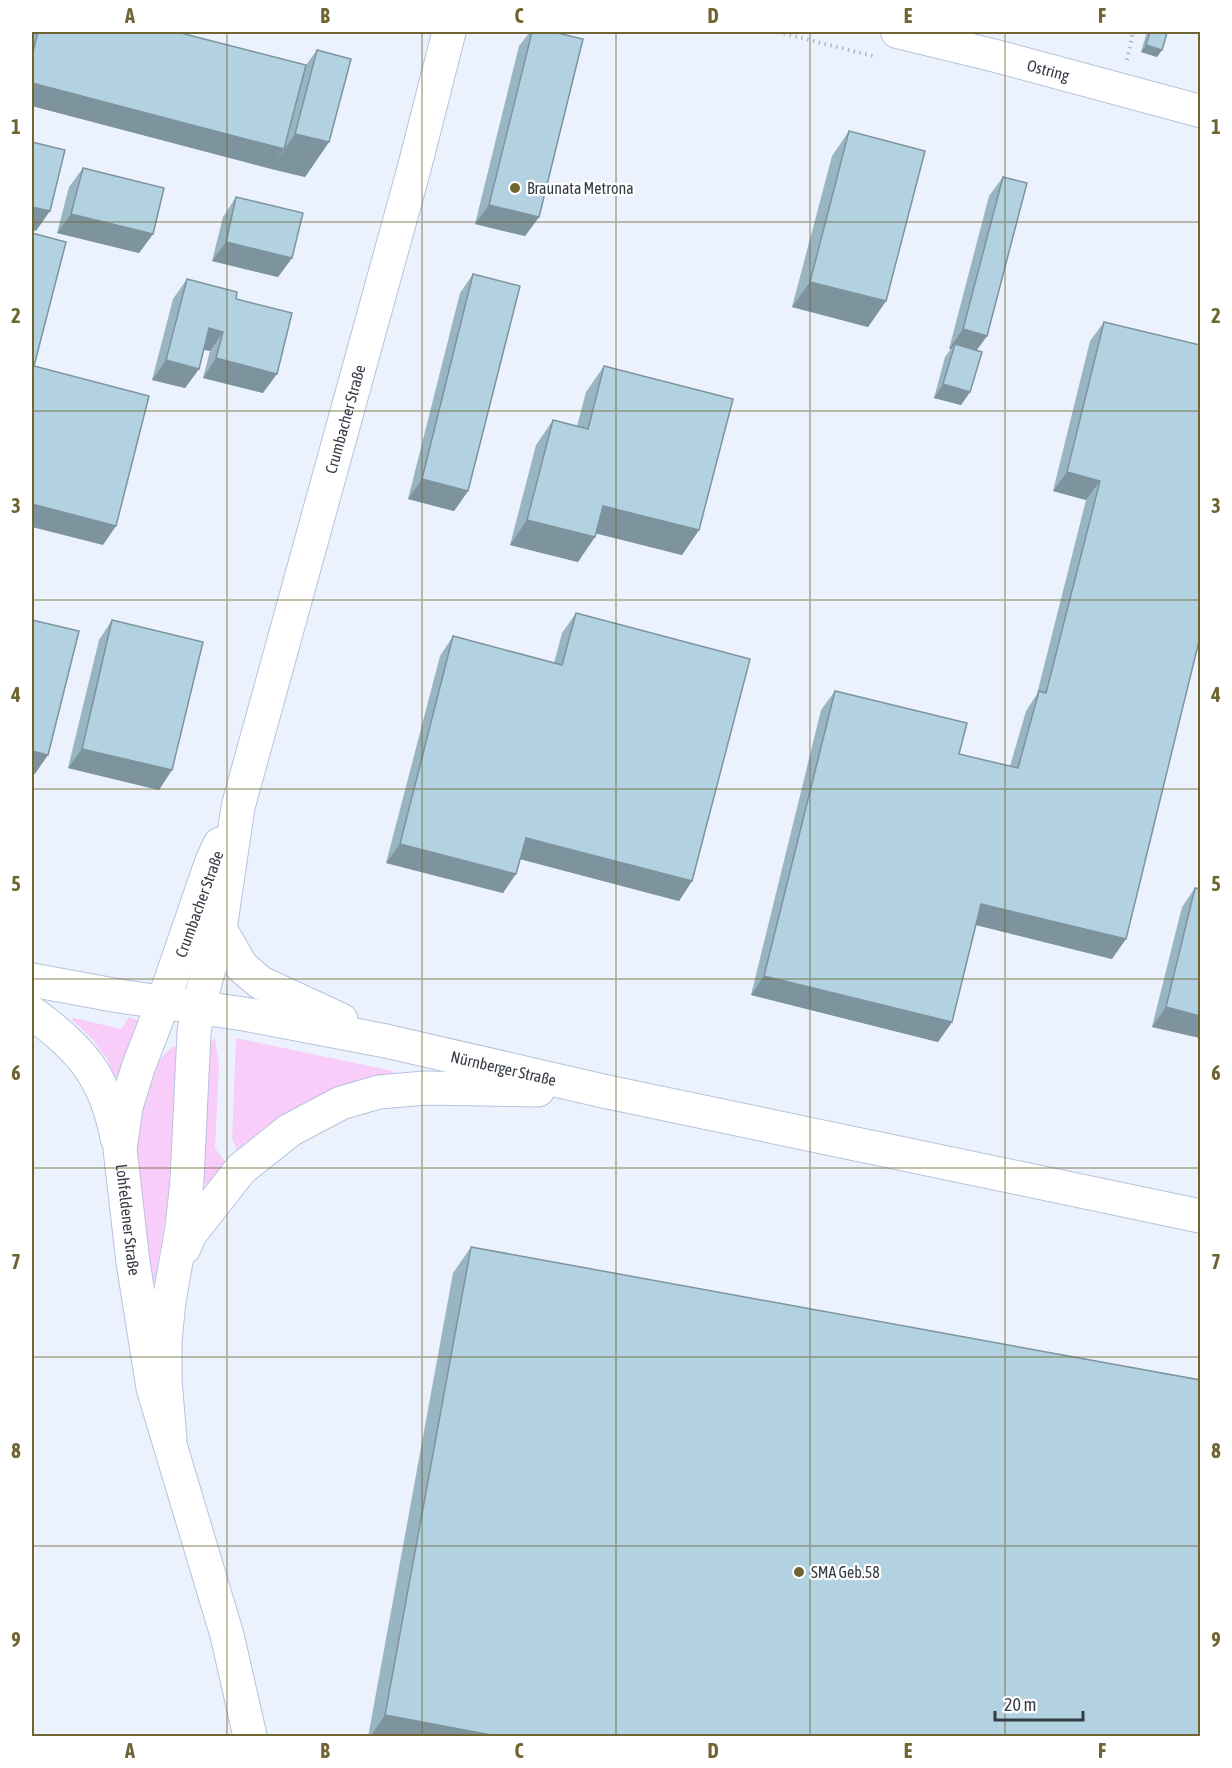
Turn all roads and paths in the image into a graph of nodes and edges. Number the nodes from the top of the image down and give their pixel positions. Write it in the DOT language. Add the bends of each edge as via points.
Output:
graph roads {
  1 [pos="449,32"];
  2 [pos="897,32"];
  3 [pos="1133,32"];
  4 [pos="1126,63"];
  5 [pos="1200,111"];
  6 [pos="238,807"];
  7 [pos="220,929"];
  8 [pos="32,980"];
  9 [pos="164,1003"];
  10 [pos="198,1008"];
  11 [pos="32,1013"];
  12 [pos="386,1041"];
  13 [pos="603,1091"];
  14 [pos="120,1149"];
  15 [pos="1200,1216"];
  16 [pos="176,1269"];
  17 [pos="170,1439"];
  18 [pos="250,1737"];
  1 -- 6 [label="main road, Crumbacher Straße"];
  2 -- 5 [label="street, Ostring"];
  3 -- 4 [label="path"];
  6 -- 7 [label="main road, Crumbacher Straße"];
  6 -- 9 [label="main road, Crumbacher Straße" via="212,861"];
  7 -- 10 [label="main road, Crumbacher Straße"];
  7 -- 12 [label="main road" via="242,967 261,983"];
  8 -- 9 [label="main road, Nürnberger Straße"];
  9 -- 10 [label="main road, Nürnberger Straße"];
  9 -- 14 [label="main road, Lohfeldener Straße" via="126,1107"];
  10 -- 12 [label="main road, Nürnberger Straße"];
  10 -- 16 [label="main road, Lohfeldener Straße" via="187,1179"];
  11 -- 14 [label="main road" via="60,1033 86,1060 106,1094"];
  12 -- 13 [label="main road, Nürnberger Straße"];
  13 -- 15 [label="main road, Nürnberger Straße"];
  13 -- 16 [label="main road" via="425,1088 380,1092 341,1103 290,1130 241,1169 190,1234"];
  14 -- 17 [label="main road, Lohfeldener Straße" via="153,1388"];
  16 -- 17 [label="main road, Lohfeldener Straße" via="165,1341"];
  17 -- 18 [label="main road, Lohfeldener Straße" via="227,1635"];
}
